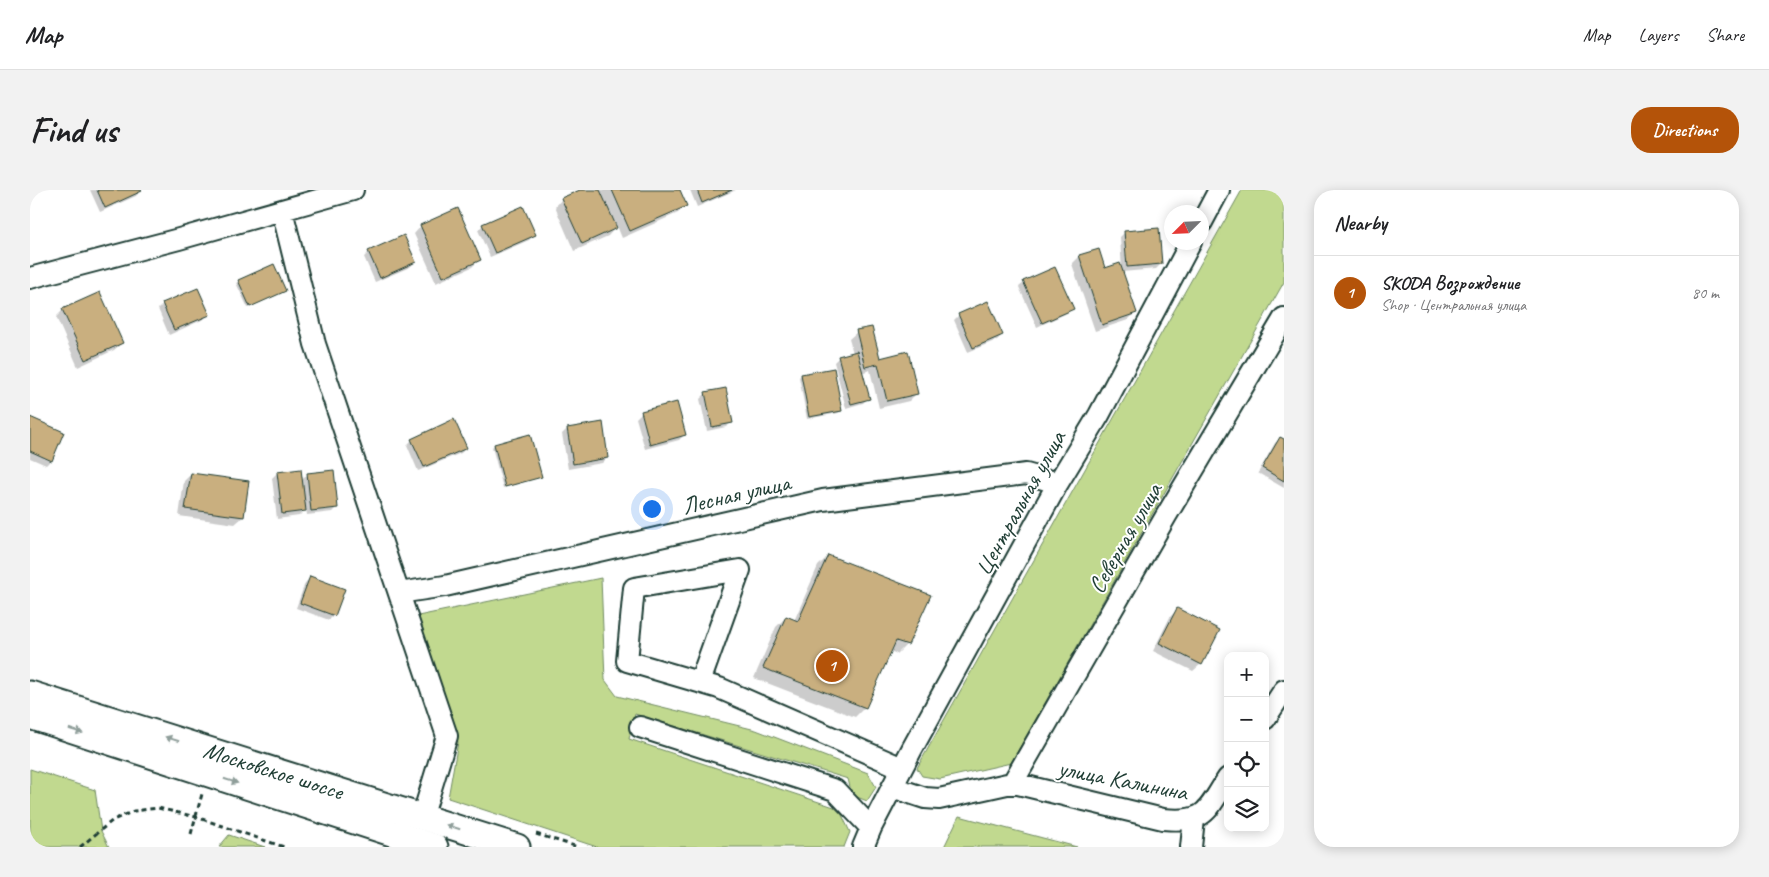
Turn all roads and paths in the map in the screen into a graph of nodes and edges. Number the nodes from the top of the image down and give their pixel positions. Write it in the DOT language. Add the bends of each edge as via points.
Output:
graph roads {
  1 [pos="354,190"];
  2 [pos="1218,190"];
  3 [pos="1209,208"];
  4 [pos="282,210"];
  5 [pos="1187,250"];
  6 [pos="30,278"];
  7 [pos="1284,318"];
  8 [pos="1058,483"];
  9 [pos="399,593"];
  10 [pos="700,682"];
  11 [pos="1284,690"];
  12 [pos="30,694"];
  13 [pos="1269,713"];
  14 [pos="30,716"];
  15 [pos="640,727"];
  16 [pos="902,768"];
  17 [pos="208,773"];
  18 [pos="1015,784"];
  19 [pos="1224,784"];
  20 [pos="892,787"];
  21 [pos="196,818"];
  22 [pos="422,818"];
  23 [pos="1194,820"];
  24 [pos="871,828"];
  25 [pos="191,834"];
  26 [pos="80,847"];
  27 [pos="284,847"];
  28 [pos="435,847"];
  29 [pos="517,847"];
  30 [pos="863,847"];
  31 [pos="1191,847"];
  1 -- 4 [label="street"];
  2 -- 3 [label="street"];
  4 -- 6 [label="street"];
  4 -- 9 [label="street" via="316,344"];
  5 -- 8 [label="street, Центральная улица" via="1099,416"];
  7 -- 18 [label="street, Северная улица" via="1166,516"];
  8 -- 9 [label="street, Лесная улица" via="1026,474 823,500 445,586"];
  8 -- 16 [label="street, Центральная улица"];
  9 -- 22 [label="street" via="447,736"];
  10 -- 10 [label="street" via="627,661 634,588 740,570"];
  10 -- 16 [label="street"];
  11 -- 13 [label="street"];
  22 -- 12 [label="main road, Московское шоссе, one-way"];
  14 -- 17 [label="main road, Московское шоссе, one-way"];
  15 -- 24 [label="street" via="835,790"];
  16 -- 20 [label="street, Центральная улица"];
  17 -- 21 [label="path"];
  17 -- 28 [label="main road, Московское шоссе, one-way"];
  18 -- 20 [label="street" via="939,799"];
  18 -- 23 [label="street, улица Калинина" via="1163,819"];
  19 -- 23 [label="street, улица Калинина" via="1205,812"];
  20 -- 24 [label="street, Центральная улица"];
  21 -- 25 [label="path"];
  21 -- 26 [label="path" via="158,808 134,811 113,820"];
  21 -- 27 [label="path"];
  29 -- 22 [label="main road, Московское шоссе, one-way"];
  23 -- 31 [label="street"];
  24 -- 30 [label="street, Центральная улица"];
}
